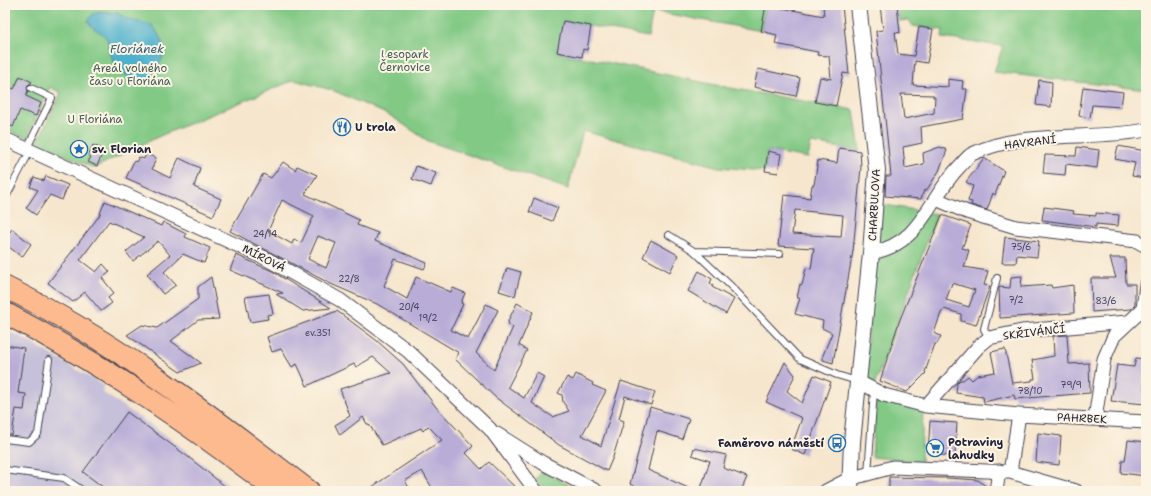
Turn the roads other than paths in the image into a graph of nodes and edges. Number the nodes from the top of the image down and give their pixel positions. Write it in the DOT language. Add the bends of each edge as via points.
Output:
graph roads {
  1 [pos="858,5"];
  2 [pos="32,88"];
  3 [pos="1146,130"];
  4 [pos="5,139"];
  5 [pos="29,149"];
  6 [pos="5,199"];
  7 [pos="936,199"];
  8 [pos="669,235"];
  9 [pos="1146,246"];
  10 [pos="694,251"];
  11 [pos="871,253"];
  12 [pos="780,254"];
  13 [pos="997,278"];
  14 [pos="1146,286"];
  15 [pos="5,287"];
  16 [pos="5,313"];
  17 [pos="1127,322"];
  18 [pos="989,338"];
  19 [pos="49,360"];
  20 [pos="857,381"];
  21 [pos="874,390"];
  22 [pos="926,406"];
  23 [pos="1019,414"];
  24 [pos="1095,419"];
  25 [pos="1146,422"];
  26 [pos="490,429"];
  27 [pos="5,439"];
  28 [pos="5,470"];
  29 [pos="1004,472"];
  30 [pos="868,474"];
  31 [pos="849,485"];
  32 [pos="83,491"];
  33 [pos="277,491"];
  34 [pos="309,491"];
  35 [pos="536,491"];
  36 [pos="596,491"];
  37 [pos="826,491"];
  38 [pos="996,491"];
  39 [pos="1076,491"];
  1 -- 11 [label="street, CHARBULOVA" via="877,170"];
  2 -- 5 [label="lane" via="52,98"];
  3 -- 7 [label="street, HAVRANÍ" via="1122,135 1027,140 992,146 970,155 953,172"];
  4 -- 5 [label="street, MÍROVÁ"];
  5 -- 6 [label="lane"];
  5 -- 26 [label="street, MÍROVÁ" via="265,258 340,300 408,351"];
  7 -- 9 [label="street" via="967,212 1016,227 1137,241"];
  7 -- 11 [label="street, HAVRANÍ" via="912,233 894,246"];
  8 -- 10 [label="lane"];
  10 -- 12 [label="lane"];
  10 -- 20 [label="lane" via="800,359"];
  11 -- 20 [label="street, CHARBULOVA"];
  13 -- 18 [label="lane" via="984,329"];
  14 -- 17 [label="street" via="1143,309"];
  15 -- 34 [label="highway" via="76,325 144,368"];
  16 -- 33 [label="highway" via="132,386 212,441"];
  17 -- 18 [label="street, SKŘIVÁNČÍ" via="1022,331"];
  17 -- 24 [label="street" via="1114,336 1104,360"];
  18 -- 22 [label="street, SKŘIVÁNČÍ"];
  19 -- 27 [label="lane" via="38,434 29,442"];
  20 -- 21 [label="street, PAHRBEK"];
  20 -- 31 [label="street, CHARBULOVA"];
  21 -- 22 [label="street, PAHRBEK"];
  21 -- 30 [label="lane"];
  22 -- 23 [label="street, PAHRBEK"];
  23 -- 24 [label="street, PAHRBEK"];
  23 -- 29 [label="street"];
  24 -- 25 [label="street, PAHRBEK"];
  26 -- 35 [label="street"];
  26 -- 36 [label="street" via="543,463"];
  28 -- 32 [label="lane" via="64,478"];
  29 -- 30 [label="street" via="893,467"];
  29 -- 38 [label="street"];
  29 -- 39 [label="street"];
  30 -- 31 [label="street"];
  31 -- 37 [label="street"];
}
